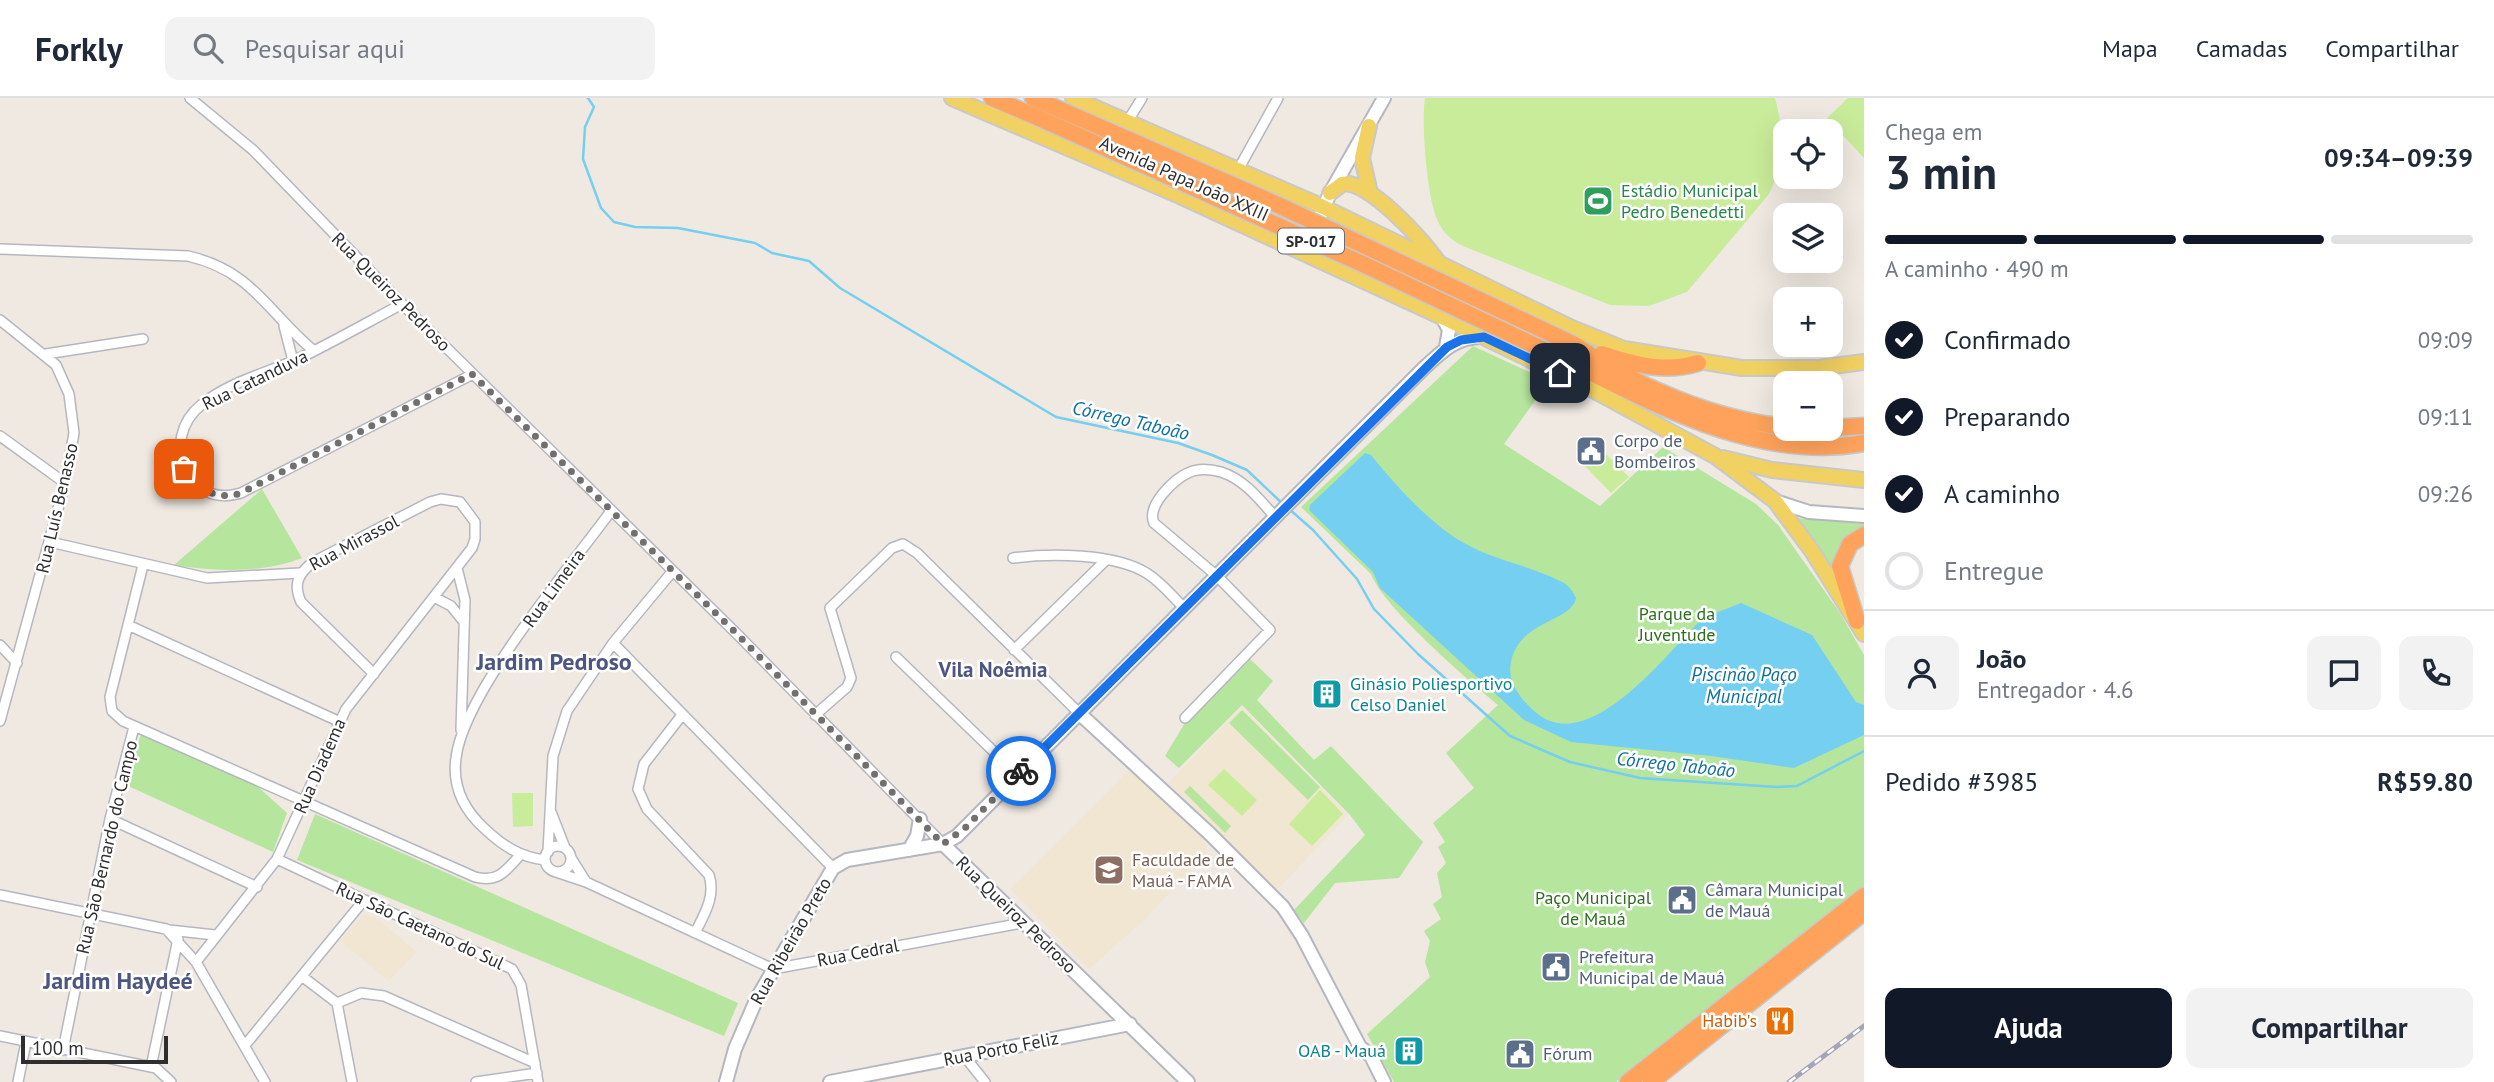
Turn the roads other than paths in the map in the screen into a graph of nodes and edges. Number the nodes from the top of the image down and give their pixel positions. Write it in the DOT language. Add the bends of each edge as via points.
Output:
graph roads {
  1 [pos="190,98"];
  2 [pos="952,98"];
  3 [pos="992,98"];
  4 [pos="1073,98"];
  5 [pos="1142,98"];
  6 [pos="1278,98"];
  7 [pos="1384,98"];
  8 [pos="1039,107"];
  9 [pos="1127,122"];
  10 [pos="1368,126"];
  11 [pos="1238,170"];
  12 [pos="1330,193"];
  13 [pos="1373,198"];
  14 [pos="1323,207"];
  15 [pos="0,249"];
  16 [pos="1304,252"];
  17 [pos="1439,263"];
  18 [pos="402,304"];
  19 [pos="1442,317"];
  20 [pos="0,320"];
  21 [pos="284,325"];
  22 [pos="1484,337"];
  23 [pos="143,339"];
  24 [pos="1575,345"];
  25 [pos="1447,347"];
  26 [pos="314,351"];
  27 [pos="46,354"];
  28 [pos="293,361"];
  29 [pos="1864,362"];
  30 [pos="1698,363"];
  31 [pos="472,374"];
  32 [pos="1773,425"];
  33 [pos="1864,426"];
  34 [pos="1843,427"];
  35 [pos="0,436"];
  36 [pos="1864,443"];
  37 [pos="1715,456"];
  38 [pos="1864,480"];
  39 [pos="65,483"];
  40 [pos="1775,501"];
  41 [pos="611,511"];
  42 [pos="1278,513"];
  43 [pos="1864,516"];
  44 [pos="1864,535"];
  45 [pos="50,542"];
  46 [pos="1013,558"];
  47 [pos="1105,561"];
  48 [pos="143,565"];
  49 [pos="457,568"];
  50 [pos="672,572"];
  51 [pos="300,573"];
  52 [pos="1217,576"];
  53 [pos="434,597"];
  54 [pos="1184,608"];
  55 [pos="464,622"];
  56 [pos="128,625"];
  57 [pos="1861,627"];
  58 [pos="613,643"];
  59 [pos="0,645"];
  60 [pos="1014,650"];
  61 [pos="896,657"];
  62 [pos="17,663"];
  63 [pos="374,674"];
  64 [pos="1080,714"];
  65 [pos="682,715"];
  66 [pos="815,715"];
  67 [pos="1185,718"];
  68 [pos="0,721"];
  69 [pos="338,721"];
  70 [pos="134,727"];
  71 [pos="461,735"];
  72 [pos="1018,775"];
  73 [pos="304,799"];
  74 [pos="550,810"];
  75 [pos="110,819"];
  76 [pos="920,820"];
  77 [pos="943,844"];
  78 [pos="565,848"];
  79 [pos="909,850"];
  80 [pos="520,855"];
  81 [pos="546,856"];
  82 [pos="571,858"];
  83 [pos="278,859"];
  84 [pos="833,868"];
  85 [pos="556,872"];
  86 [pos="586,882"];
  87 [pos="257,887"];
  88 [pos="0,895"];
  89 [pos="1864,896"];
  90 [pos="364,900"];
  91 [pos="1864,912"];
  92 [pos="90,915"];
  93 [pos="1022,923"];
  94 [pos="166,929"];
  95 [pos="695,933"];
  96 [pos="215,935"];
  97 [pos="178,939"];
  98 [pos="196,962"];
  99 [pos="773,969"];
  100 [pos="303,977"];
  101 [pos="337,1003"];
  102 [pos="1130,1024"];
  103 [pos="0,1036"];
  104 [pos="26,1042"];
  105 [pos="246,1044"];
  106 [pos="63,1050"];
  107 [pos="965,1057"];
  108 [pos="151,1067"];
  109 [pos="537,1073"];
  110 [pos="871,1079"];
  111 [pos="18,1082"];
  112 [pos="171,1082"];
  113 [pos="265,1082"];
  114 [pos="352,1082"];
  115 [pos="475,1082"];
  116 [pos="726,1082"];
  117 [pos="830,1082"];
  118 [pos="985,1082"];
  119 [pos="1188,1082"];
  120 [pos="1384,1082"];
  121 [pos="1628,1082"];
  122 [pos="1651,1082"];
  1 -- 18 [label="street, Rua Queiroz Pedroso" via="253,150"];
  2 -- 16 [label="main road, Avenida Papa João XXIII"];
  3 -- 8 [label="highway, Avenida Papa João XXIII / SP-017"];
  4 -- 9 [label="main road, Avenida Papa João XXIII"];
  5 -- 9 [label="street"];
  6 -- 11 [label="street"];
  7 -- 10 [label="main road"];
  8 -- 24 [label="highway, Avenida Papa João XXIII / SP-017, bridge" via="1276,204"];
  8 -- 36 [label="highway, Avenida Papa João XXIII / SP-017, bridge" via="1678,414 1735,433 1813,446"];
  9 -- 11 [label="main road, Avenida Papa João XXIII"];
  10 -- 12 [label="main road"];
  10 -- 13 [label="main road" via="1362,158 1366,186"];
  11 -- 14 [label="main road, Avenida Papa João XXIII"];
  12 -- 13 [label="main road" via="1351,182"];
  12 -- 14 [label="main road"];
  13 -- 17 [label="main road" via="1417,233"];
  14 -- 16 [label="main road"];
  14 -- 17 [label="main road, Avenida Papa João XXIII"];
  15 -- 21 [label="street" via="199,258 226,268 254,288"];
  16 -- 19 [label="main road, Avenida Papa João XXIII"];
  17 -- 30 [label="main road, Avenida Papa João XXIII" via="1597,340"];
  18 -- 26 [label="street, Rua Catanduva"];
  18 -- 31 [label="street, Rua Queiroz Pedroso"];
  19 -- 22 [label="main road, Avenida Papa João XXIII"];
  19 -- 25 [label="main road" via="1449,330"];
  20 -- 27 [label="street, Rua Luís Benasso"];
  21 -- 26 [label="street"];
  21 -- 28 [label="street"];
  22 -- 25 [label="main road"];
  22 -- 37 [label="main road, Avenida Papa João XXIII"];
  23 -- 27 [label="street"];
  24 -- 30 [label="highway" via="1658,368 1677,370"];
  24 -- 32 [label="highway, Avenida Papa João XXIII / SP-017" via="1625,375 1682,399"];
  25 -- 42 [label="main road"];
  26 -- 28 [label="street, Rua Catanduva"];
  27 -- 39 [label="street, Rua Luís Benasso" via="63,375 73,413"];
  28 -- 31 [label="street, Rua Catanduva" via="209,398 189,418 181,439 181,460 200,488 222,497 251,489"];
  29 -- 30 [label="main road, Avenida Papa João XXIII" via="1781,370"];
  31 -- 41 [label="street, Rua Queiroz Pedroso"];
  33 -- 34 [label="highway"];
  35 -- 39 [label="street"];
  37 -- 38 [label="main road" via="1772,470"];
  37 -- 40 [label="main road, Avenida Papa João XXIII"];
  39 -- 45 [label="street, Rua Luís Benasso"];
  40 -- 43 [label="main road" via="1816,513"];
  40 -- 57 [label="main road, Avenida Papa João XXIII"];
  41 -- 50 [label="street, Rua Queiroz Pedroso"];
  41 -- 71 [label="street, Rua Limeira" via="503,661"];
  42 -- 52 [label="main road"];
  42 -- 52 [label="street" via="1223,473 1196,471 1176,482 1156,503 1151,517"];
  44 -- 57 [label="highway" via="1850,544 1840,566"];
  45 -- 48 [label="street"];
  45 -- 62 [label="street, Rua Luís Benasso"];
  46 -- 47 [label="street" via="1067,555"];
  47 -- 54 [label="street" via="1148,574"];
  47 -- 60 [label="street"];
  48 -- 51 [label="street" via="207,578"];
  48 -- 56 [label="street"];
  49 -- 51 [label="street, Rua Mirassol" via="475,539 475,522 460,502 441,499 313,562"];
  49 -- 53 [label="street, Rua Diadema"];
  49 -- 55 [label="street" via="463,583"];
  50 -- 58 [label="street"];
  50 -- 66 [label="street, Rua Queiroz Pedroso"];
  51 -- 63 [label="street, Rua Mirassol" via="296,592 301,602"];
  52 -- 54 [label="main road"];
  52 -- 67 [label="street" via="1270,629"];
  53 -- 55 [label="street" via="451,606"];
  53 -- 63 [label="street, Rua Diadema"];
  54 -- 64 [label="main road"];
  55 -- 71 [label="street"];
  56 -- 69 [label="street"];
  56 -- 70 [label="street" via="110,705 116,716"];
  58 -- 65 [label="street"];
  58 -- 74 [label="street" via="575,696 560,729 553,756"];
  59 -- 62 [label="street"];
  60 -- 64 [label="street"];
  60 -- 66 [label="street" via="917,553 908,545 896,545 830,608 851,678"];
  61 -- 72 [label="street"];
  62 -- 68 [label="street, Rua Luís Benasso"];
  63 -- 69 [label="street, Rua Diadema"];
  64 -- 72 [label="main road"];
  64 -- 120 [label="main road" via="1283,907"];
  65 -- 84 [label="street"];
  65 -- 95 [label="street" via="644,764 638,789 647,809 709,875 711,895"];
  66 -- 76 [label="street, Rua Queiroz Pedroso"];
  69 -- 73 [label="street, Rua Diadema"];
  70 -- 73 [label="street"];
  70 -- 75 [label="street, Rua São Bernardo do Campo"];
  71 -- 80 [label="street, Rua Limeira" via="455,759 462,801 481,825"];
  72 -- 77 [label="main road"];
  73 -- 80 [label="street" via="485,879 500,877"];
  73 -- 83 [label="street, Rua Diadema"];
  74 -- 78 [label="street"];
  74 -- 81 [label="street"];
  75 -- 87 [label="street"];
  75 -- 92 [label="street, Rua São Bernardo do Campo"];
  76 -- 77 [label="street, Rua Queiroz Pedroso"];
  76 -- 79 [label="main road"];
  77 -- 79 [label="main road, Rua Ribeirão Preto"];
  77 -- 93 [label="main road, Rua Queiroz Pedroso"];
  78 -- 81 [label="street" via="554,847"];
  78 -- 82 [label="street"];
  79 -- 84 [label="main road, Rua Ribeirão Preto" via="847,860"];
  80 -- 81 [label="street, Rua Limeira"];
  81 -- 85 [label="street" via="548,867"];
  82 -- 85 [label="street" via="567,869"];
  82 -- 86 [label="street"];
  83 -- 87 [label="street, Rua Diadema"];
  83 -- 90 [label="street, Rua São Caetano do Sul"];
  84 -- 99 [label="main road, Rua Ribeirão Preto"];
  85 -- 86 [label="street"];
  86 -- 95 [label="street"];
  87 -- 96 [label="street, Rua Diadema"];
  88 -- 92 [label="street"];
  89 -- 121 [label="highway"];
  90 -- 100 [label="street"];
  90 -- 109 [label="street, Rua São Caetano do Sul" via="512,969 521,985"];
  91 -- 122 [label="highway"];
  92 -- 94 [label="street"];
  92 -- 106 [label="street, Rua São Bernardo do Campo"];
  93 -- 99 [label="street, Rua Cedral"];
  93 -- 102 [label="main road, Rua Queiroz Pedroso"];
  94 -- 96 [label="street"];
  94 -- 97 [label="street"];
  95 -- 99 [label="street"];
  96 -- 98 [label="street, Rua Diadema"];
  97 -- 98 [label="street"];
  97 -- 108 [label="street"];
  98 -- 105 [label="street"];
  99 -- 116 [label="main road, Rua Ribeirão Preto" via="744,1026"];
  100 -- 101 [label="street"];
  100 -- 105 [label="street"];
  101 -- 109 [label="street" via="361,993 384,996"];
  101 -- 114 [label="street"];
  102 -- 107 [label="main road, Rua Porto Feliz"];
  102 -- 119 [label="main road, Rua Queiroz Pedroso"];
  103 -- 104 [label="street"];
  104 -- 106 [label="street"];
  104 -- 111 [label="street"];
  105 -- 113 [label="street"];
  106 -- 108 [label="street"];
  107 -- 110 [label="main road, Rua Porto Feliz"];
  107 -- 118 [label="street"];
  108 -- 112 [label="street"];
  109 -- 115 [label="street"];
  110 -- 117 [label="main road, Rua Porto Feliz"];
}
